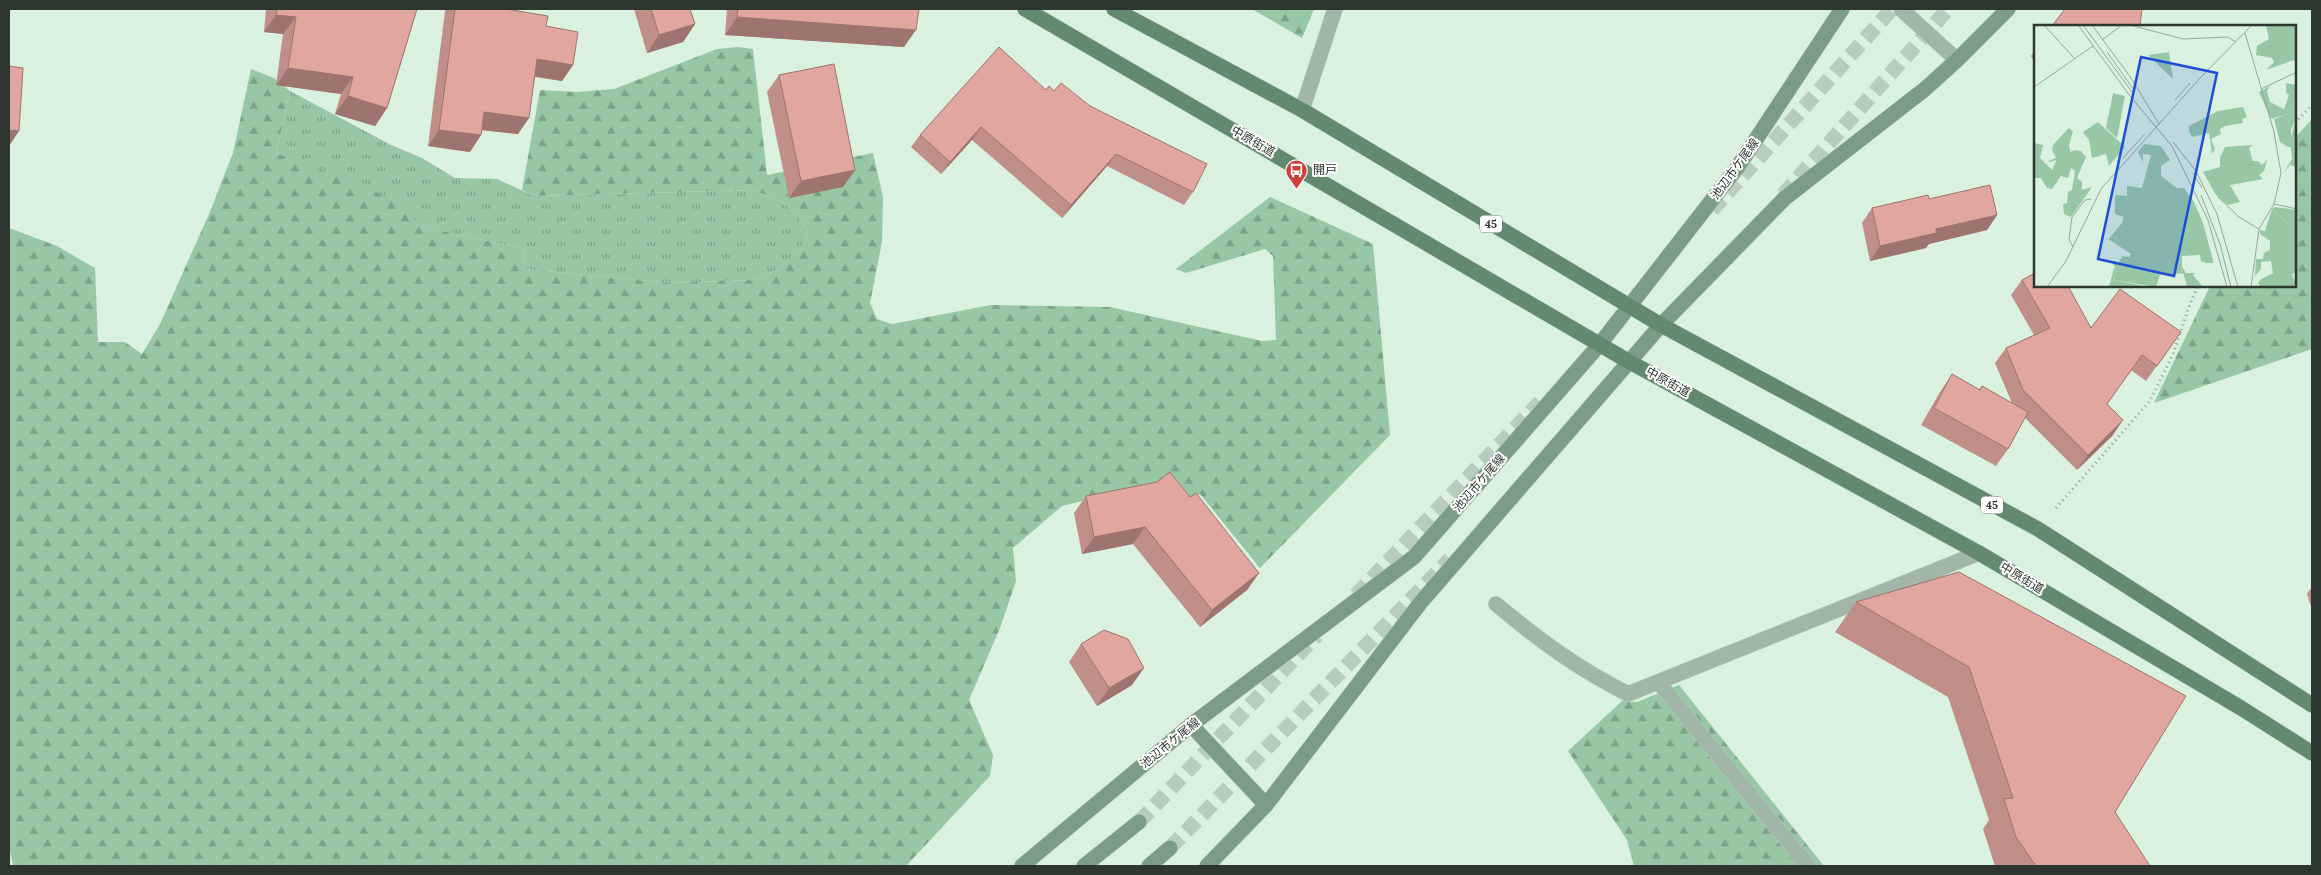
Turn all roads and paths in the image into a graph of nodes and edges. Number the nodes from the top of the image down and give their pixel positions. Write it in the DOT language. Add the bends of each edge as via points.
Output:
graph roads {
  1 [pos="1025,9"];
  2 [pos="1114,9"];
  3 [pos="1335,9"];
  4 [pos="1842,9"];
  5 [pos="1901,9"];
  6 [pos="2008,9"];
  7 [pos="1958,60"];
  8 [pos="2312,105"];
  9 [pos="1302,110"];
  10 [pos="2296,122"];
  11 [pos="2197,288"];
  12 [pos="1630,306"];
  13 [pos="1660,325"];
  14 [pos="1600,344"];
  15 [pos="1628,361"];
  16 [pos="2038,529"];
  17 [pos="1979,553"];
  18 [pos="1496,604"];
  19 [pos="1659,683"];
  20 [pos="2312,705"];
  21 [pos="1191,725"];
  22 [pos="2312,753"];
  23 [pos="1266,806"];
  24 [pos="1139,822"];
  25 [pos="1170,848"];
  26 [pos="1022,866"];
  27 [pos="1084,866"];
  28 [pos="1149,866"];
  29 [pos="1207,866"];
  30 [pos="1808,866"];
  1 -- 14 [label="main road, 中原街道"];
  2 -- 9 [label="main road, 45"];
  3 -- 9 [label="street"];
  4 -- 12 [label="street, 池辺市ケ尾線" via="1737,168"];
  5 -- 7 [label="street"];
  6 -- 7 [label="street"];
  7 -- 13 [label="street" via="1785,198"];
  8 -- 10 [label="path"];
  9 -- 12 [label="main road, 45"];
  11 -- 16 [label="path" via="2173,354 2150,402"];
  12 -- 13 [label="main road, 45"];
  12 -- 14 [label="street, 池辺市ケ尾線"];
  13 -- 15 [label="street"];
  13 -- 16 [label="main road, 45"];
  14 -- 15 [label="main road, 中原街道"];
  14 -- 21 [label="street, 池辺市ケ尾線" via="1414,557"];
  15 -- 17 [label="main road, 中原街道"];
  15 -- 23 [label="street" via="1421,602"];
  16 -- 20 [label="main road, 45"];
  17 -- 19 [label="street"];
  17 -- 22 [label="main road, 中原街道"];
  18 -- 19 [label="street" via="1531,634 1585,672 1628,694"];
  19 -- 30 [label="street"];
  21 -- 23 [label="street"];
  21 -- 26 [label="street, 池辺市ケ尾線"];
  23 -- 29 [label="street"];
  24 -- 27 [label="street"];
  25 -- 28 [label="street"];
}
